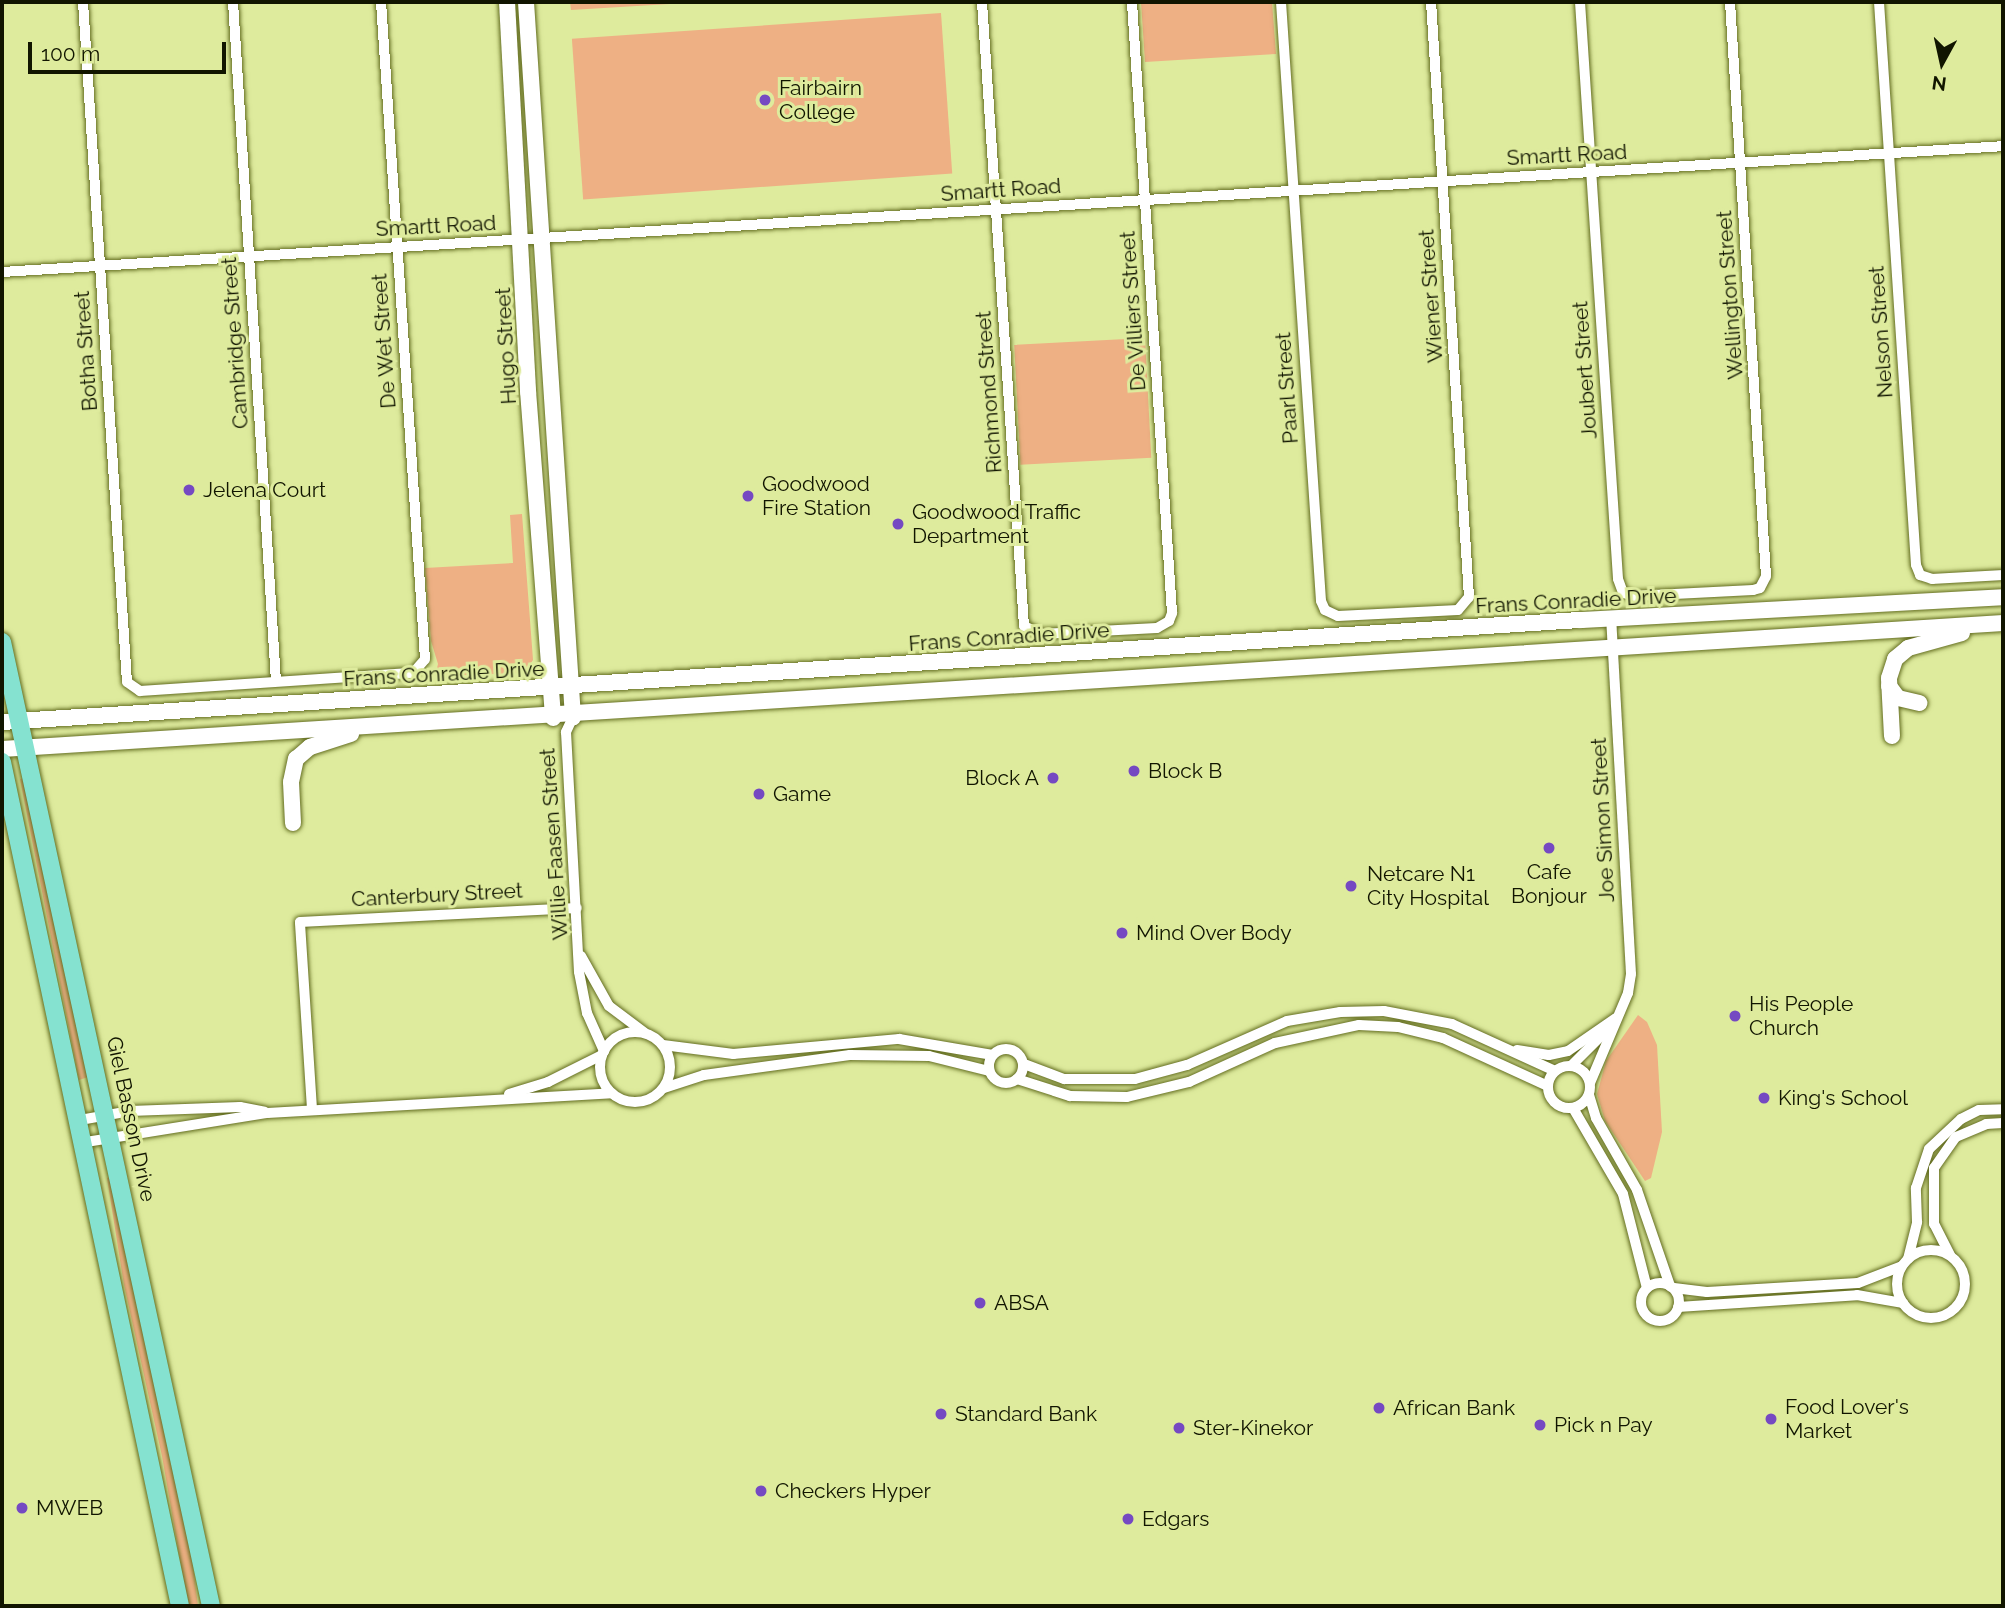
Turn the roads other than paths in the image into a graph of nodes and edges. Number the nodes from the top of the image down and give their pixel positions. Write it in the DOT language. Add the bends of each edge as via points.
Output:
graph roads {
  1 [pos="83,2"];
  2 [pos="233,2"];
  3 [pos="381,2"];
  4 [pos="507,2"];
  5 [pos="526,2"];
  6 [pos="982,2"];
  7 [pos="1132,2"];
  8 [pos="1281,2"];
  9 [pos="1431,2"];
  10 [pos="1580,2"];
  11 [pos="1730,2"];
  12 [pos="1879,2"];
  13 [pos="2003,146"];
  14 [pos="1890,154"];
  15 [pos="1741,163"];
  16 [pos="1591,173"];
  17 [pos="1443,181"];
  18 [pos="1294,191"];
  19 [pos="1145,200"];
  20 [pos="995,210"];
  21 [pos="541,237"];
  22 [pos="522,240"];
  23 [pos="397,247"];
  24 [pos="249,257"];
  25 [pos="100,267"];
  26 [pos="2,272"];
  27 [pos="557,476"];
  28 [pos="535,477"];
  29 [pos="2003,575"];
  30 [pos="1763,584"];
  31 [pos="1468,589"];
  32 [pos="2003,597"];
  33 [pos="1171,618"];
  34 [pos="1611,620"];
  35 [pos="2001,624"];
  36 [pos="2,642"];
  37 [pos="1614,646"];
  38 [pos="413,673"];
  39 [pos="276,681"];
  40 [pos="1889,686"];
  41 [pos="572,687"];
  42 [pos="551,688"];
  43 [pos="140,691"];
  44 [pos="1919,703"];
  45 [pos="573,717"];
  46 [pos="553,718"];
  47 [pos="10,721"];
  48 [pos="377,727"];
  49 [pos="566,732"];
  50 [pos="1892,736"];
  51 [pos="2,749"];
  52 [pos="27,749"];
  53 [pos="2,762"];
  54 [pos="293,823"];
  55 [pos="576,908"];
  56 [pos="580,953"];
  57 [pos="1618,1016"];
  58 [pos="646,1034"];
  59 [pos="1493,1042"];
  60 [pos="663,1045"];
  61 [pos="603,1053"];
  62 [pos="993,1055"];
  63 [pos="1024,1064"];
  64 [pos="1571,1066"];
  65 [pos="989,1071"];
  66 [pos="1555,1071"];
  67 [pos="1017,1080"];
  68 [pos="1590,1083"];
  69 [pos="1548,1086"];
  70 [pos="664,1088"];
  71 [pos="611,1093"];
  72 [pos="1589,1095"];
  73 [pos="492,1098"];
  74 [pos="1573,1108"];
  75 [pos="312,1109"];
  76 [pos="2003,1109"];
  77 [pos="268,1113"];
  78 [pos="108,1114"];
  79 [pos="80,1120"];
  80 [pos="2003,1123"];
  81 [pos="113,1137"];
  82 [pos="86,1142"];
  83 [pos="1953,1259"];
  84 [pos="1905,1263"];
  85 [pos="1672,1287"];
  86 [pos="1647,1288"];
  87 [pos="1903,1303"];
  88 [pos="1678,1307"];
  89 [pos="180,1606"];
  90 [pos="211,1606"];
  1 -- 25 [label="street, Botha Street"];
  2 -- 24 [label="street, Cambridge Street"];
  3 -- 23 [label="street, De Wet Street"];
  4 -- 22 [label="main road, Hugo Street"];
  5 -- 21 [label="main road, Hugo Street"];
  6 -- 20 [label="street, Richmond Street"];
  7 -- 19 [label="street, De Villiers Street"];
  8 -- 18 [label="street, Paarl Street"];
  9 -- 17 [label="street, Wiener Street"];
  10 -- 16 [label="street, Joubert Street"];
  11 -- 15 [label="street, Wellington Street"];
  12 -- 14 [label="street, Nelson Street"];
  13 -- 14 [label="street, Smartt Road"];
  14 -- 15 [label="street, Smartt Road"];
  14 -- 29 [label="street, Nelson Street" via="1916,565 1920,575 1932,579"];
  15 -- 16 [label="street, Smartt Road"];
  15 -- 30 [label="street, Wellington Street" via="1767,572"];
  16 -- 17 [label="street, Smartt Road"];
  16 -- 30 [label="street, Joubert Street" via="1620,589 1635,596 1753,590"];
  17 -- 18 [label="street, Smartt Road"];
  17 -- 31 [label="street, Wiener Street"];
  18 -- 19 [label="street, Smartt Road"];
  18 -- 31 [label="street, Paarl Street" via="1322,606 1338,616 1458,610 1468,603"];
  19 -- 20 [label="street, Smartt Road"];
  19 -- 33 [label="street, De Villiers Street"];
  20 -- 21 [label="street, Smartt Road"];
  20 -- 33 [label="street, Richmond Street" via="1024,625 1041,634 1157,628"];
  21 -- 22 [label="street, Smartt Road"];
  21 -- 27 [label="main road, Hugo Street"];
  22 -- 23 [label="street, Smartt Road"];
  22 -- 28 [label="main road, Hugo Street"];
  23 -- 24 [label="street, Smartt Road"];
  23 -- 38 [label="street, De Wet Street" via="425,659"];
  24 -- 25 [label="street, Smartt Road"];
  24 -- 39 [label="street, Cambridge Street"];
  25 -- 26 [label="street, Smartt Road"];
  25 -- 43 [label="street, Botha Street" via="127,678 131,687"];
  27 -- 28 [label="main road"];
  27 -- 41 [label="main road, Hugo Street"];
  28 -- 42 [label="main road, Hugo Street"];
  32 -- 34 [label="main road, Frans Conradie Drive"];
  34 -- 37 [label="street, Joe Simon Street"];
  34 -- 41 [label="main road, Frans Conradie Drive"];
  35 -- 37 [label="main road"];
  35 -- 40 [label="main road" via="1908,648 1891,667"];
  36 -- 47 [label="main road, Giel Basson Drive"];
  37 -- 45 [label="main road"];
  37 -- 57 [label="street, Joe Simon Street" via="1631,954 1628,993"];
  38 -- 39 [label="street, Frans Conradie Drive"];
  39 -- 43 [label="street, Frans Conradie Drive"];
  40 -- 44 [label="main road" via="1898,698"];
  40 -- 50 [label="main road"];
  41 -- 42 [label="main road, Frans Conradie Drive"];
  41 -- 45 [label="main road, Hugo Street"];
  42 -- 46 [label="main road, Hugo Street"];
  42 -- 47 [label="main road, Frans Conradie Drive"];
  45 -- 46 [label="main road"];
  45 -- 49 [label="street, Willie Faasen Street"];
  46 -- 48 [label="main road"];
  46 -- 49 [label="street, Willie Faasen Street"];
  47 -- 52 [label="main road, Giel Basson Drive"];
  48 -- 52 [label="main road"];
  48 -- 54 [label="main road" via="317,744 299,755 291,774"];
  49 -- 55 [label="street, Willie Faasen Street"];
  51 -- 52 [label="main road"];
  52 -- 78 [label="main road, Giel Basson Drive"];
  53 -- 79 [label="main road"];
  55 -- 56 [label="street, Willie Faasen Street"];
  55 -- 75 [label="street, Canterbury Street" via="300,922"];
  56 -- 58 [label="street, Willie Faasen Street" via="609,1006"];
  56 -- 61 [label="street, Willie Faasen Street" via="587,1013"];
  57 -- 59 [label="street" via="1568,1051 1529,1053"];
  57 -- 64 [label="street, Joe Simon Street" via="1594,1047"];
  57 -- 68 [label="street, Joe Simon Street"];
  58 -- 60 [label="street"];
  58 -- 61 [label="street" via="617,1037"];
  59 -- 63 [label="street" via="1418,1015 1349,1012 1287,1021 1187,1065 1135,1079 1064,1079"];
  59 -- 66 [label="street"];
  60 -- 62 [label="street" via="733,1054 899,1039"];
  60 -- 70 [label="street" via="671,1062"];
  61 -- 71 [label="street" via="600,1072"];
  61 -- 73 [label="street" via="548,1082"];
  62 -- 63 [label="street" via="1012,1049"];
  62 -- 65 [label="street"];
  63 -- 67 [label="street"];
  64 -- 66 [label="street"];
  64 -- 68 [label="street" via="1583,1071"];
  65 -- 67 [label="street" via="999,1082"];
  65 -- 70 [label="street" via="929,1056 850,1055 704,1075"];
  66 -- 69 [label="street"];
  67 -- 69 [label="street" via="1070,1096 1127,1097 1189,1082 1275,1042 1359,1025 1398,1027 1443,1038"];
  68 -- 72 [label="street"];
  69 -- 74 [label="street" via="1555,1103"];
  70 -- 71 [label="street" via="643,1102 622,1101"];
  71 -- 73 [label="street"];
  72 -- 74 [label="street"];
  72 -- 85 [label="street" via="1596,1118 1637,1190"];
  73 -- 75 [label="street"];
  74 -- 86 [label="street" via="1623,1194"];
  75 -- 77 [label="street"];
  76 -- 84 [label="street" via="1979,1110 1961,1119 1929,1149 1916,1188 1917,1222"];
  77 -- 78 [label="street" via="240,1107"];
  77 -- 81 [label="street"];
  78 -- 79 [label="street"];
  78 -- 81 [label="main road, Giel Basson Drive"];
  79 -- 82 [label="main road"];
  80 -- 83 [label="street" via="1986,1124 1956,1137 1934,1168 1934,1224"];
  81 -- 82 [label="street"];
  81 -- 90 [label="main road, Giel Basson Drive"];
  82 -- 89 [label="main road"];
  83 -- 84 [label="street" via="1935,1251"];
  83 -- 87 [label="street" via="1962,1270 1965,1286 1955,1308 1926,1318"];
  84 -- 85 [label="street" via="1858,1283 1707,1292"];
  84 -- 87 [label="street" via="1897,1285"];
  85 -- 86 [label="street" via="1658,1283"];
  85 -- 88 [label="street"];
  86 -- 88 [label="street" via="1641,1301 1648,1316 1666,1320"];
  87 -- 88 [label="street" via="1857,1295"];
}
